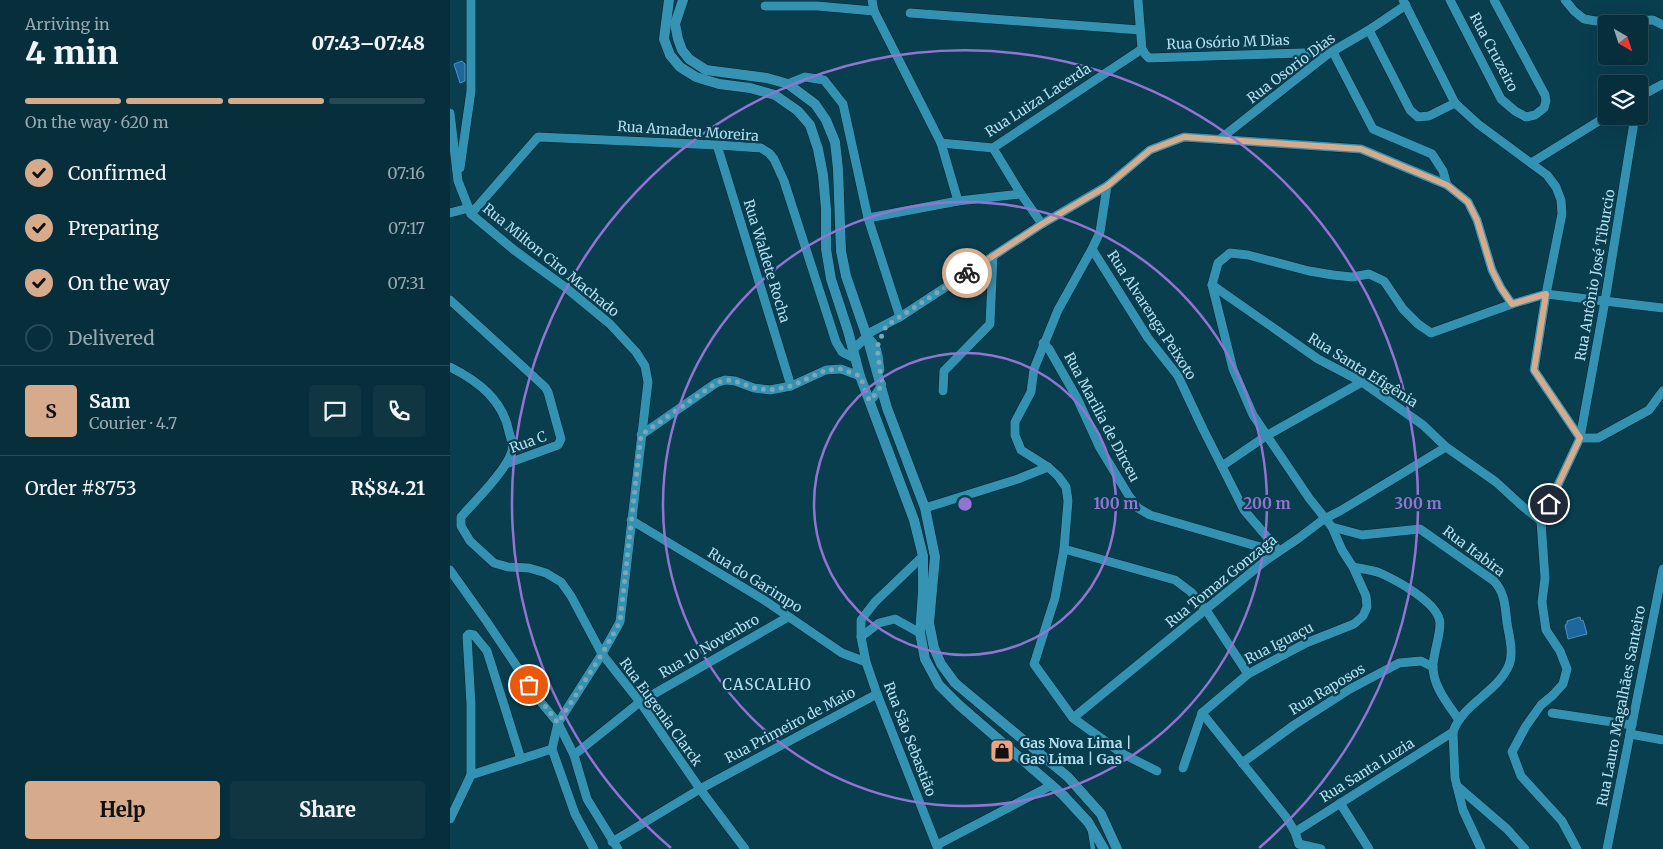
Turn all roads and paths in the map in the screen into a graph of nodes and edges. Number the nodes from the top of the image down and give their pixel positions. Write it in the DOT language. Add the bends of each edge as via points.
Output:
graph roads {
  1 [pos="472,0"];
  2 [pos="670,0"];
  3 [pos="682,0"];
  4 [pos="872,0"];
  5 [pos="1138,0"];
  6 [pos="1450,0"];
  7 [pos="1494,0"];
  8 [pos="1565,0"];
  9 [pos="1404,3"];
  10 [pos="765,6"];
  11 [pos="874,11"];
  12 [pos="910,14"];
  13 [pos="1663,25"];
  14 [pos="1140,30"];
  15 [pos="1369,30"];
  16 [pos="1142,49"];
  17 [pos="1332,52"];
  18 [pos="788,84"];
  19 [pos="1663,84"];
  20 [pos="1648,92"];
  21 [pos="1455,103"];
  22 [pos="450,114"];
  23 [pos="1598,122"];
  24 [pos="1634,125"];
  25 [pos="1220,139"];
  26 [pos="942,143"];
  27 [pos="717,145"];
  28 [pos="994,148"];
  29 [pos="1531,163"];
  30 [pos="458,181"];
  31 [pos="1447,185"];
  32 [pos="1107,186"];
  33 [pos="1021,194"];
  34 [pos="958,201"];
  35 [pos="470,211"];
  36 [pos="450,213"];
  37 [pos="868,218"];
  38 [pos="1042,224"];
  39 [pos="1092,249"];
  40 [pos="993,256"];
  41 [pos="1212,285"];
  42 [pos="1546,294"];
  43 [pos="450,300"];
  44 [pos="1606,301"];
  45 [pos="1512,304"];
  46 [pos="1663,308"];
  47 [pos="900,317"];
  48 [pos="886,326"];
  49 [pos="867,337"];
  50 [pos="1043,343"];
  51 [pos="877,347"];
  52 [pos="854,354"];
  53 [pos="450,367"];
  54 [pos="860,376"];
  55 [pos="1362,382"];
  56 [pos="882,385"];
  57 [pos="791,386"];
  58 [pos="943,391"];
  59 [pos="1663,391"];
  60 [pos="869,400"];
  61 [pos="641,435"];
  62 [pos="1266,436"];
  63 [pos="1580,438"];
  64 [pos="1446,447"];
  65 [pos="506,464"];
  66 [pos="1222,466"];
  67 [pos="1048,467"];
  68 [pos="925,508"];
  69 [pos="1324,519"];
  70 [pos="630,520"];
  71 [pos="1541,521"];
  72 [pos="1332,527"];
  73 [pos="1064,550"];
  74 [pos="1278,552"];
  75 [pos="923,556"];
  76 [pos="1353,567"];
  77 [pos="1663,569"];
  78 [pos="450,570"];
  79 [pos="1206,610"];
  80 [pos="788,617"];
  81 [pos="920,633"];
  82 [pos="861,637"];
  83 [pos="602,654"];
  84 [pos="866,662"];
  85 [pos="1433,667"];
  86 [pos="1248,674"];
  87 [pos="877,694"];
  88 [pos="640,702"];
  89 [pos="1202,713"];
  90 [pos="1552,713"];
  91 [pos="1073,718"];
  92 [pos="1459,720"];
  93 [pos="558,723"];
  94 [pos="1631,730"];
  95 [pos="1453,732"];
  96 [pos="1663,740"];
  97 [pos="552,749"];
  98 [pos="574,754"];
  99 [pos="521,759"];
  100 [pos="1242,762"];
  101 [pos="1183,768"];
  102 [pos="1157,772"];
  103 [pos="471,775"];
  104 [pos="1052,784"];
  105 [pos="1457,786"];
  106 [pos="700,789"];
  107 [pos="1340,803"];
  108 [pos="450,819"];
  109 [pos="1088,822"];
  110 [pos="1295,832"];
  111 [pos="615,845"];
  112 [pos="1298,846"];
  113 [pos="938,847"];
  114 [pos="594,849"];
  115 [pos="744,849"];
  116 [pos="1093,849"];
  117 [pos="1104,849"];
  118 [pos="1117,849"];
  119 [pos="1321,849"];
  120 [pos="1369,849"];
  121 [pos="1481,849"];
  122 [pos="1525,849"];
  123 [pos="1577,849"];
  124 [pos="1607,849"];
  1 -- 30 [label="street" via="471,91"];
  2 -- 52 [label="main road" via="664,39 670,55 680,67 696,77 719,84 774,95 798,111 810,125 823,175 826,250 831,279"];
  3 -- 18 [label="main road" via="675,24 682,50 689,59 706,70 768,78"];
  4 -- 11 [label="street"];
  5 -- 14 [label="street"];
  6 -- 7 [label="street, Rua Cruzeiro" via="1502,99 1526,117 1535,115 1544,108 1545,95"];
  8 -- 13 [label="street" via="1584,19 1653,20"];
  9 -- 15 [label="street, Rua Osorio Dias"];
  9 -- 21 [label="street"];
  10 -- 11 [label="street"];
  11 -- 26 [label="street"];
  12 -- 14 [label="street"];
  14 -- 16 [label="street"];
  15 -- 17 [label="street, Rua Osorio Dias"];
  15 -- 21 [label="street" via="1410,110 1418,117 1429,116"];
  16 -- 17 [label="street, Rua Osório M Dias" via="1149,58 1155,59"];
  16 -- 28 [label="street, Rua Luiza Lacerda"];
  17 -- 25 [label="street, Rua Osorio Dias"];
  17 -- 31 [label="street" via="1373,129 1432,154"];
  18 -- 37 [label="street" via="805,77 824,80 843,104"];
  18 -- 49 [label="main road" via="816,104 835,142 841,251 851,294"];
  19 -- 20 [label="street"];
  21 -- 29 [label="street"];
  22 -- 30 [label="street, Rua Milton Ciro Machado"];
  23 -- 29 [label="street"];
  24 -- 44 [label="street, Rua Antônio José Tiburcio"];
  25 -- 31 [label="street" via="1361,149"];
  25 -- 32 [label="street" via="1184,137 1150,150"];
  26 -- 28 [label="street, Rua Luiza Lacerda"];
  26 -- 34 [label="street"];
  27 -- 35 [label="street, Rua Amadeu Moreira" via="538,137"];
  27 -- 52 [label="street, Rua Amadeu Moreira" via="761,148 774,159 836,342 842,352"];
  27 -- 57 [label="street, Rua Waldete Rocha"];
  28 -- 33 [label="street"];
  29 -- 42 [label="street" via="1556,187 1562,214"];
  30 -- 35 [label="street, Rua Milton Ciro Machado"];
  31 -- 45 [label="street" via="1468,202 1492,270"];
  32 -- 38 [label="street"];
  32 -- 39 [label="street" via="1100,232"];
  33 -- 34 [label="street"];
  33 -- 38 [label="street"];
  34 -- 37 [label="street"];
  35 -- 36 [label="street"];
  35 -- 61 [label="street, Rua Milton Ciro Machado" via="514,250 610,324 636,352 645,366 648,382"];
  37 -- 47 [label="street"];
  38 -- 40 [label="street"];
  39 -- 50 [label="street"];
  39 -- 66 [label="street, Rua Alvarenga Peixoto" via="1148,338 1178,376"];
  40 -- 47 [label="street"];
  40 -- 58 [label="street" via="990,324 944,371"];
  41 -- 45 [label="street" via="1218,262 1230,253 1333,275 1352,277 1369,274 1384,281 1404,309 1431,333"];
  41 -- 55 [label="street, Rua Santa Efigênia" via="1318,359"];
  41 -- 62 [label="street, Rua Iguaçu" via="1233,369"];
  42 -- 44 [label="street"];
  42 -- 45 [label="street"];
  42 -- 63 [label="street" via="1534,370"];
  43 -- 65 [label="street, Rua C" via="548,392 561,440 558,445"];
  44 -- 46 [label="street"];
  44 -- 63 [label="street, Rua Antônio José Tiburcio"];
  47 -- 48 [label="street"];
  48 -- 49 [label="street"];
  48 -- 51 [label="street"];
  49 -- 51 [label="street"];
  49 -- 52 [label="street"];
  49 -- 56 [label="main road"];
  50 -- 67 [label="street" via="1034,369 1031,392 1015,422 1015,435 1021,450"];
  50 -- 74 [label="street, Rua Marilia de Dirceu" via="1077,398 1100,448 1138,508 1150,515"];
  51 -- 56 [label="street"];
  52 -- 54 [label="main road"];
  53 -- 65 [label="street, Rua Eugenia Clarck" via="470,377 499,406 513,449"];
  54 -- 57 [label="street" via="841,369 826,370"];
  54 -- 60 [label="main road"];
  55 -- 62 [label="street"];
  55 -- 64 [label="street, Rua Santa Efigênia" via="1423,425"];
  56 -- 60 [label="street"];
  56 -- 68 [label="main road" via="887,408"];
  57 -- 61 [label="street" via="770,390 735,381 716,383"];
  59 -- 63 [label="street" via="1649,410 1598,438"];
  60 -- 75 [label="main road" via="914,520"];
  61 -- 70 [label="street, Rua Milton Ciro Machado"];
  62 -- 66 [label="street"];
  62 -- 69 [label="street, Rua Iguaçu"];
  63 -- 71 [label="street, Rua Antônio José Tiburcio"];
  64 -- 69 [label="street, Rua Tomaz Gonzaga"];
  64 -- 71 [label="street, Rua Santa Efigênia" via="1496,482"];
  65 -- 83 [label="street, Rua Eugenia Clarck" via="461,517 461,526 470,542 494,563 529,568 561,582"];
  66 -- 74 [label="street, Rua Alvarenga Peixoto" via="1244,510"];
  67 -- 68 [label="street"];
  67 -- 73 [label="street" via="1066,487"];
  68 -- 118 [label="main road" via="935,557 929,623 941,664 955,683 1068,777 1101,814"];
  69 -- 72 [label="street, Rua Iguaçu"];
  69 -- 74 [label="street, Rua Tomaz Gonzaga"];
  70 -- 80 [label="street, Rua do Garimpo"];
  70 -- 83 [label="street, Rua Milton Ciro Machado" via="620,622"];
  71 -- 123 [label="street" via="1545,578 1542,602 1546,630 1567,669 1564,684 1541,705 1512,752 1521,776 1562,821"];
  72 -- 76 [label="street, Rua Iguaçu"];
  72 -- 92 [label="street, Rua Itabira" via="1362,535 1420,529 1494,580 1500,588 1504,596 1509,664 1500,678"];
  73 -- 79 [label="street" via="1175,580 1191,592"];
  73 -- 91 [label="street" via="1055,598 1034,664"];
  74 -- 79 [label="street, Rua Tomaz Gonzaga"];
  75 -- 81 [label="main road"];
  75 -- 82 [label="street" via="861,620"];
  76 -- 85 [label="street" via="1378,572 1413,591 1435,611 1440,622"];
  76 -- 86 [label="street, Rua Iguaçu" via="1366,596 1367,607 1363,616 1354,624 1306,643"];
  77 -- 94 [label="street, Rua Lauro Magalhães Santeiro"];
  78 -- 93 [label="street"];
  79 -- 86 [label="street"];
  79 -- 91 [label="street, Rua Tomaz Gonzaga"];
  80 -- 84 [label="street, Rua do Garimpo" via="842,653"];
  80 -- 88 [label="street, Rua 10 Novenbro"];
  81 -- 82 [label="street" via="895,620 878,623"];
  81 -- 104 [label="main road" via="925,659 939,685"];
  82 -- 84 [label="street, Rua São Sebastião"];
  83 -- 88 [label="street, Rua Eugenia Clarck"];
  83 -- 93 [label="street, Rua Milton Ciro Machado"];
  84 -- 87 [label="street, Rua São Sebastião"];
  85 -- 92 [label="street" via="1439,688"];
  85 -- 100 [label="street, Rua Raposos" via="1421,661 1400,663 1350,689"];
  86 -- 89 [label="street, Rua Iguaçu"];
  87 -- 106 [label="street, Rua Primeiro de Maio"];
  87 -- 113 [label="street, Rua São Sebastião"];
  88 -- 98 [label="street, Rua 10 Novenbro"];
  88 -- 106 [label="street, Rua Eugenia Clarck"];
  89 -- 100 [label="street"];
  89 -- 101 [label="street"];
  90 -- 94 [label="street"];
  91 -- 102 [label="street" via="1123,754"];
  92 -- 95 [label="street, Rua Itabira"];
  93 -- 97 [label="street, Rua Milton Ciro Machado"];
  93 -- 98 [label="street"];
  94 -- 96 [label="street"];
  94 -- 124 [label="street, Rua Lauro Magalhães Santeiro"];
  95 -- 105 [label="street, Rua Itabira"];
  95 -- 107 [label="street, Rua Santa Luzia"];
  97 -- 99 [label="street"];
  97 -- 114 [label="street" via="575,814"];
  98 -- 111 [label="street" via="587,799"];
  99 -- 103 [label="street"];
  99 -- 103 [label="street" via="488,651 471,634 467,636"];
  100 -- 110 [label="street"];
  103 -- 108 [label="street"];
  104 -- 109 [label="main road"];
  104 -- 113 [label="street"];
  105 -- 121 [label="street, Rua Itabira" via="1463,810"];
  105 -- 122 [label="street"];
  106 -- 111 [label="street, Rua Primeiro de Maio"];
  106 -- 115 [label="street, Rua Eugenia Clarck"];
  107 -- 110 [label="street, Rua Santa Luzia"];
  107 -- 120 [label="street"];
  109 -- 116 [label="lane"];
  109 -- 117 [label="main road"];
  110 -- 112 [label="street"];
  112 -- 119 [label="street"];
}
